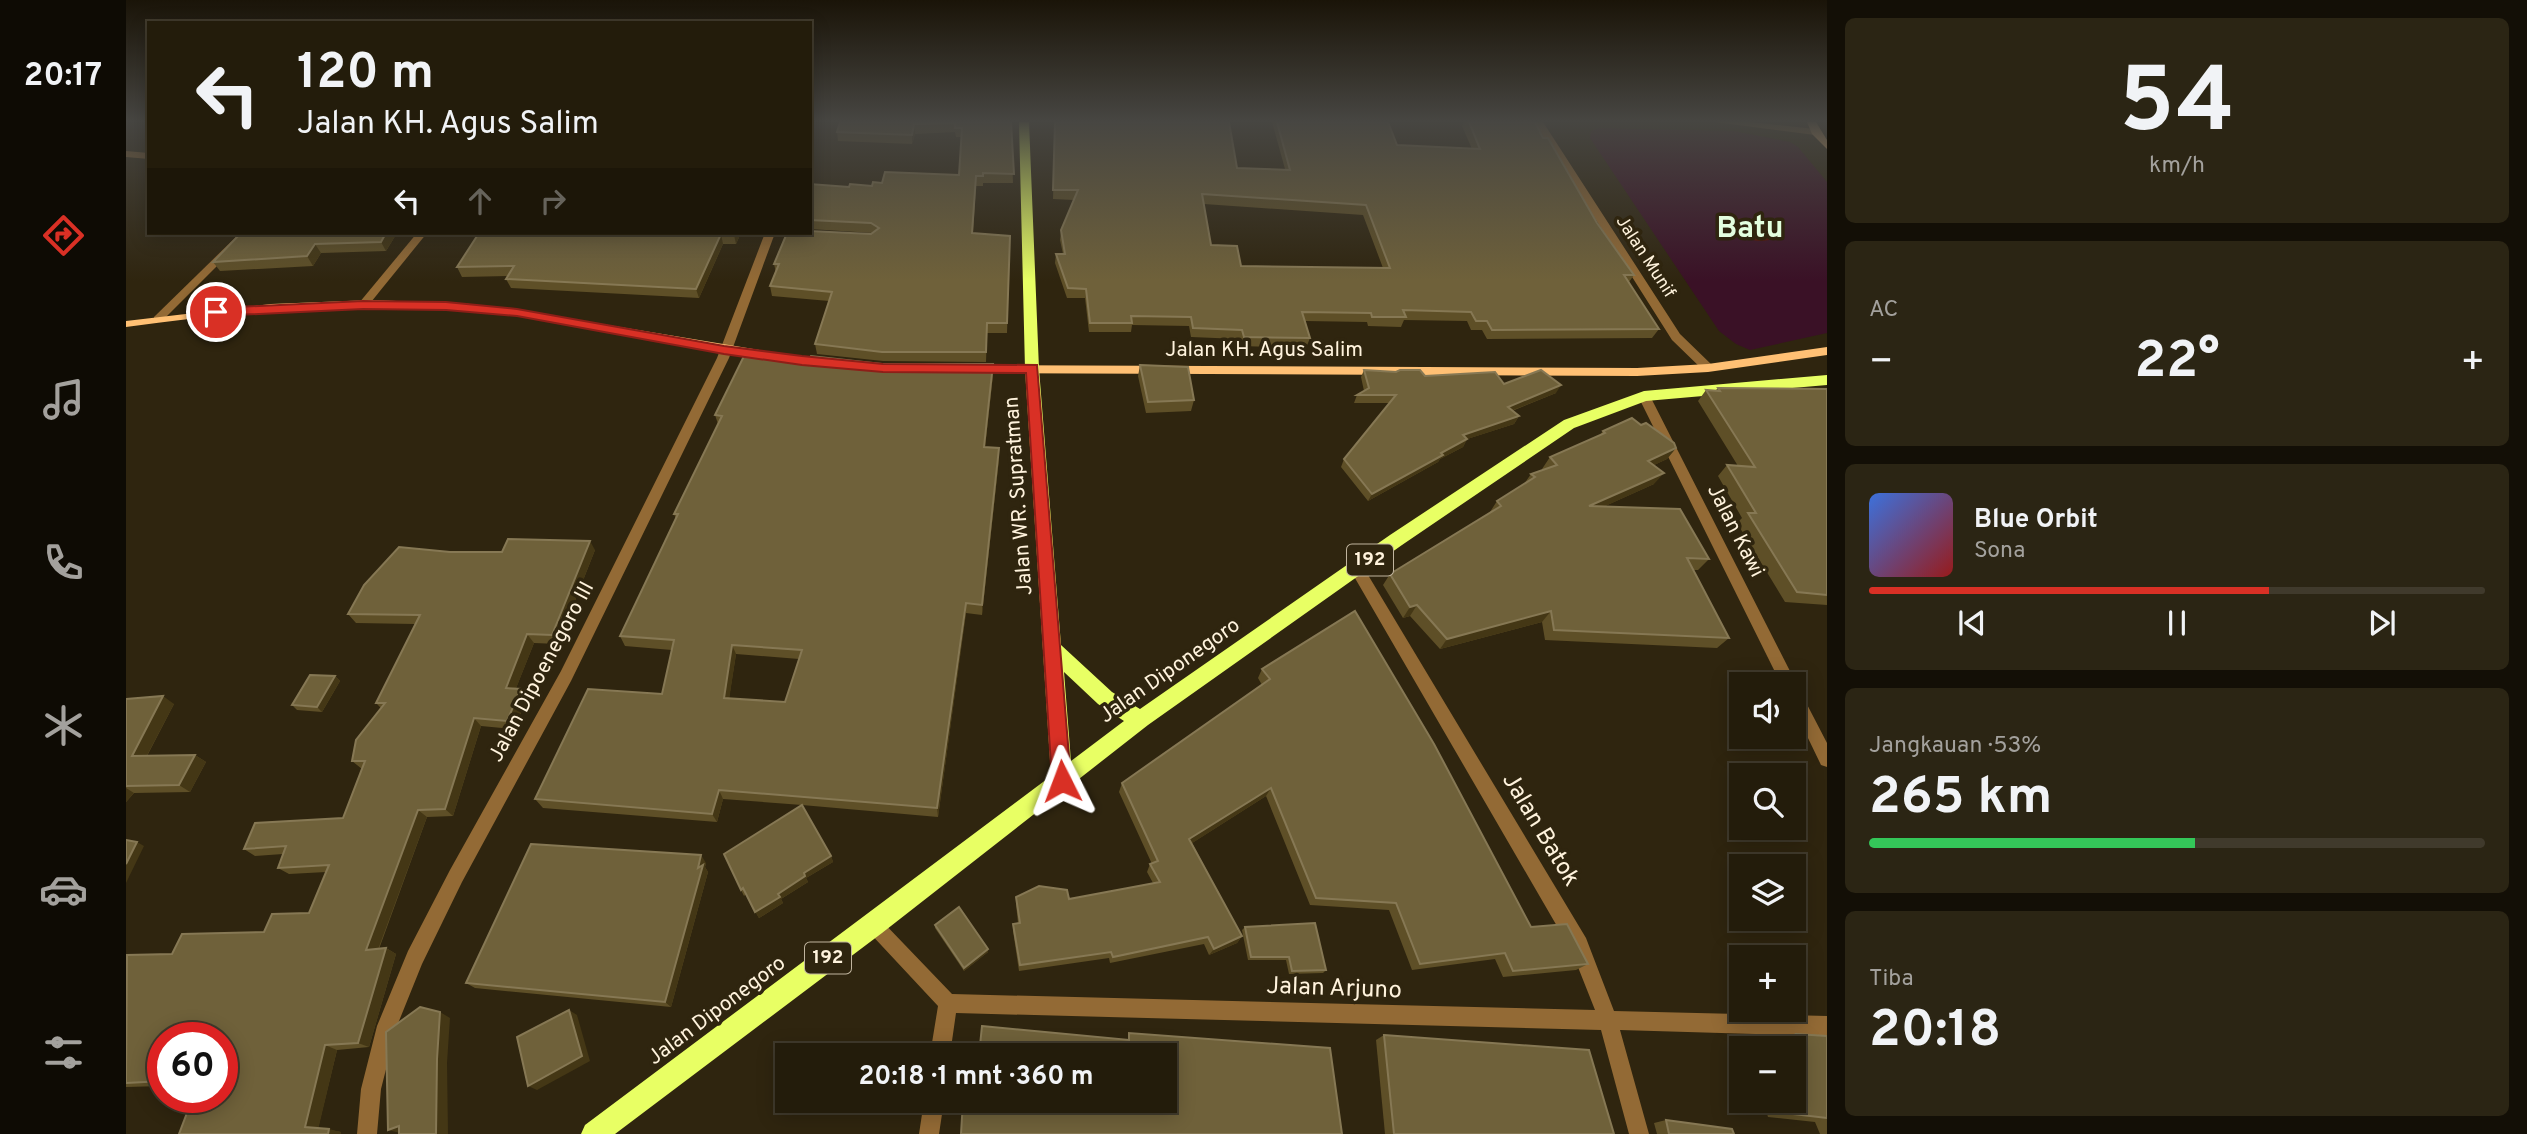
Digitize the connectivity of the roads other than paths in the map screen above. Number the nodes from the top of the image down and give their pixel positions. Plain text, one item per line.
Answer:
1 (1026, 175) edge
2 (1572, 175) edge
3 (243, 235) edge
4 (420, 235) edge
5 (768, 235) edge
6 (363, 305) junction
7 (158, 319) junction
8 (126, 324) edge
9 (724, 350) junction
10 (1827, 351) edge
11 (802, 361) edge
12 (1708, 368) junction
13 (961, 369) edge
14 (1032, 369) junction
15 (1827, 380) edge
16 (1644, 397) junction
17 (1357, 569) junction
18 (1054, 650) junction
19 (1783, 672) edge
20 (1806, 718) edge
21 (1141, 719) junction
22 (1827, 760) edge
23 (1062, 781) junction
24 (874, 925) junction
25 (948, 1003) junction
26 (1609, 1021) junction
27 (1827, 1026) edge
28 (942, 1043) edge
29 (932, 1113) edge
30 (367, 1134) edge
31 (594, 1134) edge
32 (929, 1134) edge
33 (1639, 1134) edge

1 - 14 main road, Jalan WR. Supratman
2 - 12 street, Jalan Munif
3 - 7 street
4 - 6 street
5 - 9 street, Jalan Dipoenegoro III
6 - 7 street
6 - 9 street
7 - 8 street
9 - 11 street
9 - 30 street, Jalan Dipoenegoro III
10 - 12 street, Jalan KH. Agus Salim
12 - 14 street, Jalan KH. Agus Salim
13 - 14 street, Jalan KH. Agus Salim
14 - 18 main road, Jalan WR. Supratman
15 - 16 main road, Jalan Diponegoro / 192
16 - 17 main road, Jalan Diponegoro / 192
16 - 19 street, Jalan Kawi
17 - 21 main road, Jalan Diponegoro / 192
17 - 26 street, Jalan Batok
18 - 21 main road
18 - 23 main road, Jalan WR. Supratman
20 - 22 street
21 - 23 main road, Jalan Diponegoro / 192
23 - 24 main road, Jalan Diponegoro / 192
24 - 25 street
24 - 31 main road, Jalan Diponegoro / 192
25 - 26 street, Jalan Arjuno
25 - 28 street
26 - 27 street, Jalan Arjuno
26 - 33 street, Jalan Batok
29 - 32 street

